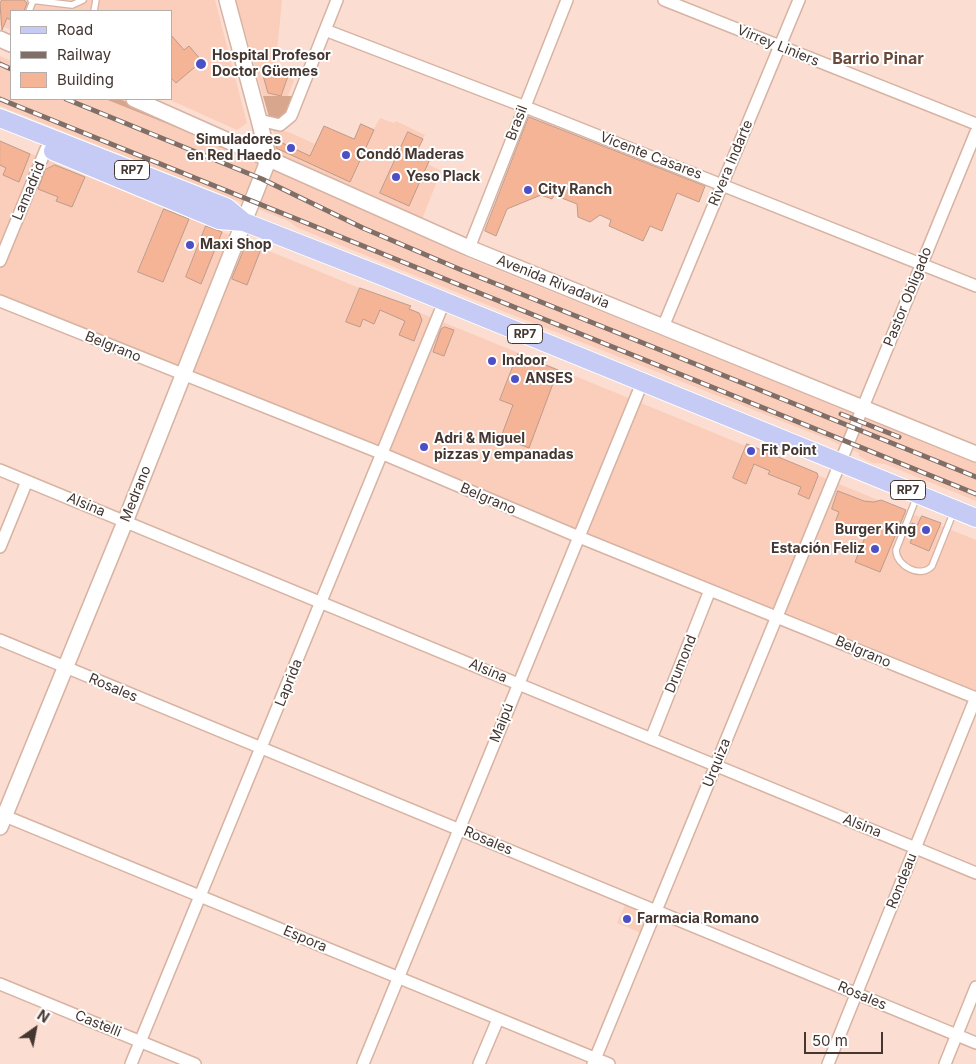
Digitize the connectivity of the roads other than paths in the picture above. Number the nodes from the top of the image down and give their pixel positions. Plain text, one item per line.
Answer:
1 (32, 0) edge
2 (83, 0) edge
3 (227, 0) edge
4 (337, 0) edge
5 (567, 0) edge
6 (664, 0) edge
7 (799, 0) edge
8 (49, 1) edge
9 (325, 30) junction
10 (779, 46) junction
11 (136, 100) edge
12 (523, 106) junction
13 (0, 118) edge
14 (260, 120) junction
15 (976, 124) edge
16 (0, 130) edge
17 (976, 132) edge
18 (46, 149) junction
19 (267, 158) junction
20 (722, 184) junction
21 (244, 222) junction
22 (469, 248) junction
23 (0, 261) edge
24 (922, 264) junction
25 (976, 286) edge
26 (0, 301) edge
27 (444, 302) junction
28 (663, 327) junction
29 (183, 376) junction
30 (642, 383) junction
31 (862, 409) junction
32 (383, 454) junction
33 (976, 454) edge
34 (840, 462) junction
35 (0, 470) edge
36 (26, 481) junction
37 (918, 494) junction
38 (955, 509) junction
39 (976, 518) edge
40 (125, 522) junction
41 (578, 537) junction
42 (0, 548) edge
43 (710, 590) junction
44 (322, 602) junction
45 (777, 616) junction
46 (0, 640) edge
47 (65, 668) junction
48 (518, 683) junction
49 (976, 698) edge
50 (651, 739) junction
51 (262, 749) junction
52 (716, 766) junction
53 (2, 819) edge
54 (460, 829) junction
55 (916, 848) junction
56 (976, 873) edge
57 (201, 895) junction
58 (656, 911) junction
59 (399, 978) junction
60 (0, 984) edge
61 (976, 987) edge
62 (858, 993) junction
63 (498, 1019) junction
64 (957, 1035) junction
65 (140, 1041) junction
66 (976, 1043) edge
67 (594, 1061) edge
68 (131, 1064) edge
69 (195, 1064) edge
70 (363, 1064) edge
71 (479, 1064) edge
72 (609, 1064) edge
73 (828, 1064) edge
74 (945, 1064) edge

1 - 8 lane
2 - 8 lane
3 - 14 main road
4 - 9 street
5 - 12 street, Brasil
6 - 10 street, Virrey Liniers
7 - 10 street, Rivera Indarte
9 - 12 street, Vicente Casares
9 - 14 street
10 - 15 street, Virrey Liniers
10 - 20 street, Rivera Indarte
11 - 19 main road, Avenida Rivadavia
12 - 20 street, Vicente Casares
12 - 22 street, Brasil
13 - 21 main road, RP7
14 - 19 main road
16 - 18 main road, RP7
17 - 24 street, Pastor Obligado
18 - 21 main road, RP7
18 - 23 street, Lamadrid
19 - 21 main road, Medrano
19 - 22 main road, Avenida Rivadavia
20 - 24 street, Vicente Casares
20 - 28 street, Rivera Indarte
21 - 27 main road, RP7
21 - 29 main road, Medrano
22 - 28 main road, Avenida Rivadavia
24 - 25 street, Vicente Casares
24 - 31 street, Pastor Obligado
26 - 29 street, Belgrano
27 - 30 main road, RP7
27 - 32 street, Laprida
28 - 31 main road, Avenida Rivadavia
29 - 32 street, Belgrano
29 - 40 main road, Medrano
30 - 34 main road, RP7
30 - 41 street, Maipú
31 - 33 main road, Avenida Rivadavia
31 - 34 street, Pastor Obligado
32 - 41 street, Belgrano
32 - 44 street, Laprida
34 - 37 main road, RP7
34 - 45 street, Urquiza
35 - 36 street, Alsina
36 - 40 street, Alsina
36 - 42 street
37 - 38 main road, RP7
37 - 38 lane
38 - 39 main road, RP7
40 - 44 street, Alsina
40 - 47 main road, Medrano
41 - 43 street, Belgrano
41 - 48 street, Maipú
43 - 45 street, Belgrano
43 - 50 street, Drumond
44 - 48 street, Alsina
44 - 51 street, Laprida
45 - 49 street, Belgrano
45 - 52 street, Urquiza
46 - 47 street, Rosales
47 - 51 street, Rosales
47 - 53 main road, Medrano
48 - 50 street, Alsina
48 - 54 street, Maipú
49 - 55 street, Rondeau
50 - 52 street, Alsina
51 - 54 street, Rosales
51 - 57 street, Laprida
52 - 55 street, Alsina
52 - 58 street, Urquiza
53 - 57 street, Espora
54 - 58 street, Rosales
54 - 59 street, Maipú
55 - 56 street, Alsina
55 - 62 street, Rondeau
57 - 59 street, Espora
57 - 65 street, Laprida
58 - 62 street, Rosales
58 - 67 street, Urquiza
59 - 63 street, Espora
59 - 70 street, Maipú
60 - 65 street, Castelli
61 - 64 street
62 - 64 street, Rosales
62 - 73 street, Rondeau
63 - 67 street, Espora
63 - 71 street
64 - 66 street, Rosales
64 - 74 street
65 - 68 street, Laprida
65 - 69 street, Castelli
67 - 72 street, Espora

